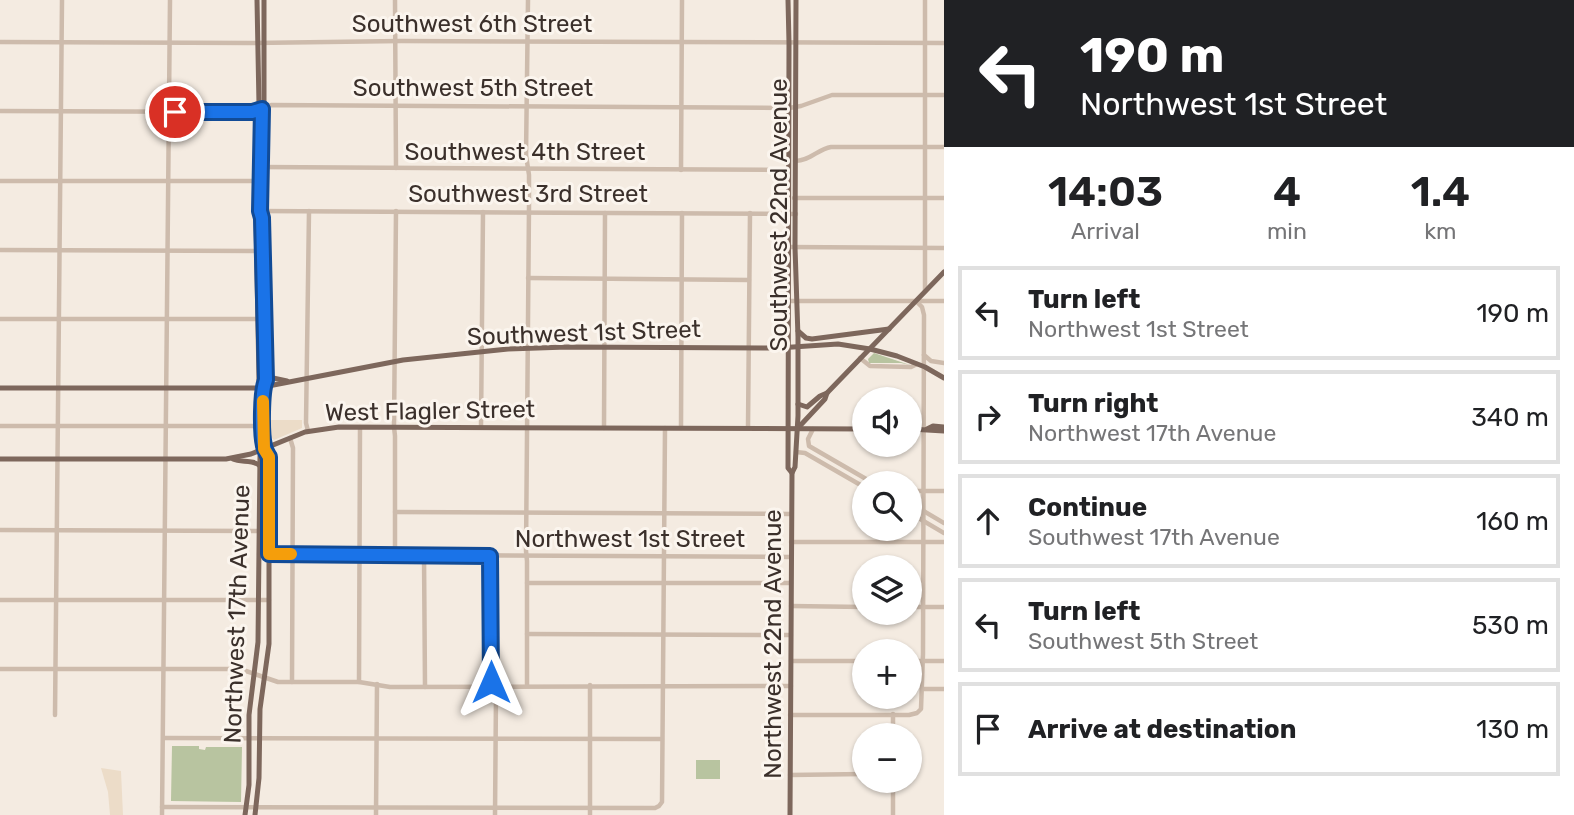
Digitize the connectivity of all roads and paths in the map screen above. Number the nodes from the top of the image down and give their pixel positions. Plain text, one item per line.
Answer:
1 (62, 0) edge
2 (170, 0) edge
3 (257, 0) edge
4 (264, 0) edge
5 (395, 0) edge
6 (528, 0) edge
7 (682, 0) edge
8 (788, 0) edge
9 (796, 0) edge
10 (925, 0) edge
11 (395, 41) junction
12 (527, 41) junction
13 (0, 42) edge
14 (61, 42) junction
15 (261, 42) junction
16 (682, 42) junction
17 (170, 43) junction
18 (789, 43) junction
19 (796, 43) junction
20 (925, 43) junction
21 (944, 43) edge
22 (925, 95) junction
23 (944, 95) edge
24 (396, 105) junction
25 (527, 106) junction
26 (682, 107) junction
27 (792, 108) junction
28 (262, 109) junction
29 (0, 111) edge
30 (61, 111) junction
31 (170, 111) junction
32 (925, 146) junction
33 (944, 146) edge
34 (796, 161) junction
35 (261, 167) junction
36 (396, 168) junction
37 (528, 169) junction
38 (681, 170) junction
39 (788, 170) junction
40 (0, 181) edge
41 (60, 181) junction
42 (169, 181) junction
43 (261, 181) junction
44 (788, 198) junction
45 (795, 198) junction
46 (925, 198) junction
47 (944, 198) edge
48 (260, 211) junction
49 (309, 211) junction
50 (396, 211) junction
51 (482, 212) junction
52 (529, 212) junction
53 (605, 213) junction
54 (682, 213) junction
55 (750, 213) junction
56 (788, 214) junction
57 (796, 214) junction
58 (792, 247) junction
59 (925, 248) junction
60 (944, 248) edge
61 (0, 250) edge
62 (59, 250) junction
63 (168, 250) junction
64 (256, 251) junction
65 (262, 258) junction
66 (944, 272) edge
67 (528, 278) junction
68 (605, 279) junction
69 (682, 279) junction
70 (749, 279) junction
71 (925, 291) junction
72 (789, 301) junction
73 (796, 301) junction
74 (916, 301) junction
75 (944, 301) edge
76 (261, 317) junction
77 (59, 318) junction
78 (0, 319) edge
79 (167, 319) junction
80 (888, 329) junction
81 (798, 331) junction
82 (836, 336) junction
83 (856, 346) junction
84 (605, 347) junction
85 (682, 347) junction
86 (789, 347) junction
87 (798, 347) junction
88 (528, 348) junction
89 (749, 348) junction
90 (870, 348) junction
91 (481, 352) junction
92 (925, 355) junction
93 (860, 358) junction
94 (395, 362) junction
95 (944, 363) edge
96 (918, 364) junction
97 (925, 367) junction
98 (265, 372) junction
99 (307, 378) junction
100 (944, 378) edge
101 (290, 382) junction
102 (0, 388) edge
103 (58, 388) junction
104 (167, 388) junction
105 (262, 388) junction
106 (827, 393) junction
107 (798, 404) junction
108 (0, 426) edge
109 (58, 426) junction
110 (166, 426) junction
111 (263, 426) junction
112 (360, 426) junction
113 (394, 427) junction
114 (481, 427) junction
115 (527, 428) junction
116 (604, 428) junction
117 (665, 428) junction
118 (681, 428) junction
119 (748, 428) junction
120 (789, 429) junction
121 (797, 429) junction
122 (813, 429) junction
123 (852, 429) edge
124 (944, 429) edge
125 (924, 430) junction
126 (308, 431) junction
127 (290, 437) junction
128 (264, 449) junction
129 (796, 452) junction
130 (231, 458) junction
131 (0, 459) edge
132 (57, 459) junction
133 (166, 459) junction
134 (260, 466) junction
135 (852, 471) edge
136 (792, 473) junction
137 (852, 480) edge
138 (924, 491) junction
139 (944, 491) edge
140 (924, 511) junction
141 (395, 512) junction
142 (526, 512) junction
143 (665, 513) junction
144 (792, 514) junction
145 (924, 521) junction
146 (944, 523) edge
147 (0, 530) edge
148 (57, 530) junction
149 (165, 531) junction
150 (259, 531) junction
151 (269, 531) junction
152 (944, 533) edge
153 (791, 542) junction
154 (923, 542) junction
155 (944, 542) edge
156 (259, 554) junction
157 (269, 554) junction
158 (293, 554) junction
159 (359, 555) junction
160 (395, 555) junction
161 (424, 555) junction
162 (490, 556) junction
163 (527, 556) junction
164 (665, 556) junction
165 (791, 556) junction
166 (664, 582) junction
167 (527, 583) junction
168 (791, 583) junction
169 (0, 600) edge
170 (56, 600) junction
171 (164, 600) junction
172 (259, 600) junction
173 (269, 600) junction
174 (791, 606) junction
175 (852, 607) edge
176 (923, 607) junction
177 (944, 607) edge
178 (527, 634) junction
179 (664, 634) junction
180 (791, 635) junction
181 (791, 661) junction
182 (852, 661) edge
183 (923, 661) junction
184 (944, 661) edge
185 (0, 668) edge
186 (55, 669) junction
187 (164, 669) junction
188 (255, 674) junction
189 (264, 678) junction
190 (292, 682) junction
191 (359, 682) junction
192 (377, 684) junction
193 (527, 685) junction
194 (590, 685) junction
195 (663, 685) junction
196 (790, 685) junction
197 (425, 687) junction
198 (492, 687) junction
199 (922, 689) joint
200 (944, 689) edge
201 (920, 709) edge
202 (893, 714) junction
203 (55, 715) dead end
204 (790, 715) junction
205 (893, 723) edge
206 (164, 738) junction
207 (249, 738) junction
208 (259, 738) junction
209 (590, 738) junction
210 (662, 738) junction
211 (376, 739) junction
212 (495, 739) junction
213 (852, 774) edge
214 (790, 775) junction
215 (893, 793) edge
216 (162, 807) junction
217 (590, 807) junction
218 (376, 808) junction
219 (495, 808) junction
220 (246, 811) edge
221 (256, 811) edge
222 (162, 815) edge
223 (376, 815) edge
224 (495, 815) edge
225 (590, 815) edge
226 (790, 815) edge
227 (893, 815) edge

1 - 14 street
2 - 17 street
3 - 15 main road
4 - 15 main road
5 - 11 street
6 - 12 street
7 - 16 street
8 - 18 main road, Southwest 22nd Avenue
9 - 19 main road, Southwest 22nd Avenue
10 - 20 street
11 - 12 street, Southwest 6th Street
11 - 15 street, Southwest 6th Street
11 - 24 street
12 - 16 street, Southwest 6th Street
12 - 25 street
13 - 14 street, Southwest 6th Street
14 - 17 street, Southwest 6th Street
14 - 30 street
15 - 17 street, Southwest 6th Street
15 - 28 main road
16 - 18 street, Southwest 6th Street
16 - 26 street
17 - 31 street
18 - 19 street, Southwest 6th Street
18 - 27 main road, Southwest 22nd Avenue
19 - 20 street, Southwest 6th Street
19 - 27 main road, Southwest 22nd Avenue
20 - 21 street, Southwest 6th Street
20 - 22 street
22 - 23 street, Southwest 5th Street
22 - 27 street, Southwest 5th Street
22 - 32 street
24 - 25 street, Southwest 5th Street
24 - 28 street, Southwest 5th Street
24 - 36 street
25 - 26 street, Southwest 5th Street
25 - 37 street
26 - 27 street, Southwest 5th Street
26 - 38 street
27 - 34 main road, Southwest 22nd Avenue
27 - 39 main road, Southwest 22nd Avenue
28 - 31 street, Southwest 5th Street
28 - 35 main road
29 - 30 street, Southwest 5th Street
30 - 31 street, Southwest 5th Street
30 - 41 street
31 - 42 street
32 - 33 street
32 - 34 street
32 - 46 street
34 - 45 main road, Southwest 22nd Avenue
35 - 36 street, Southwest 4th Street
35 - 43 main road
36 - 37 street, Southwest 4th Street
37 - 38 street, Southwest 4th Street
37 - 52 street
38 - 39 street, Southwest 4th Street
39 - 44 main road, Southwest 22nd Avenue
40 - 41 street
41 - 42 street
41 - 62 street
42 - 43 street
42 - 63 street
43 - 48 main road
44 - 45 street
44 - 56 main road, Southwest 22nd Avenue
45 - 46 street
45 - 57 main road, Southwest 22nd Avenue
46 - 47 street
46 - 59 street
48 - 49 street, Southwest 3rd Street
48 - 64 main road
48 - 65 main road
49 - 50 street, Southwest 3rd Street
49 - 99 street
50 - 51 street, Southwest 3rd Street
50 - 94 street
51 - 52 street, Southwest 3rd Street
51 - 91 street
52 - 53 street, Southwest 3rd Street
52 - 67 street
53 - 54 street, Southwest 3rd Street
53 - 68 street
54 - 55 street, Southwest 3rd Street
54 - 69 street
55 - 56 street, Southwest 3rd Street
55 - 70 street
56 - 57 street, Southwest 3rd Street
56 - 58 main road, Southwest 22nd Avenue
57 - 58 main road, Southwest 22nd Avenue
58 - 59 street
58 - 72 main road, Southwest 22nd Avenue
58 - 73 main road, Southwest 22nd Avenue
59 - 60 street
59 - 71 street
61 - 62 street
62 - 63 street
62 - 77 street
63 - 64 street
63 - 79 street
64 - 65 main road
64 - 76 main road
65 - 76 main road
66 - 71 main road
67 - 68 street
67 - 88 street
68 - 69 street
68 - 84 street
69 - 70 street
69 - 85 street
70 - 89 street
71 - 74 main road
72 - 73 street
72 - 86 main road, Southwest 22nd Avenue
73 - 74 street
73 - 81 main road, Southwest 22nd Avenue
74 - 75 street
74 - 80 main road
74 - 92 street
76 - 79 street
76 - 98 main road
76 - 105 main road
77 - 78 street
77 - 79 street
77 - 103 street
79 - 104 street
80 - 82 main road
80 - 90 main road
81 - 82 main road
81 - 87 main road, Southwest 22nd Avenue
82 - 83 main road
83 - 87 main road, Southwest 1st Street
83 - 90 main road, Southwest 1st Street
84 - 85 main road, Southwest 1st Street
84 - 88 main road, Southwest 1st Street
84 - 116 street
85 - 89 main road, Southwest 1st Street
85 - 118 street
86 - 87 main road, Southwest 1st Street
86 - 89 main road, Southwest 1st Street
86 - 120 main road, Southwest 22nd Avenue
87 - 107 main road, Southwest 22nd Avenue
88 - 91 main road, Southwest 1st Street
88 - 115 street
89 - 119 street
90 - 93 main road
90 - 96 main road, Southwest 1st Street
91 - 94 main road, Southwest 1st Street
91 - 114 street
92 - 95 street
92 - 97 street
93 - 96 street, Southwest 1st Street
93 - 106 main road
94 - 99 main road, Southwest 1st Street
94 - 113 street
96 - 97 main road, Southwest 1st Street
97 - 100 main road, Southwest 1st Street
97 - 125 street
98 - 101 main road
98 - 105 main road
99 - 101 main road, Southwest 1st Street
99 - 126 street
101 - 105 main road, Southwest 1st Street
102 - 103 main road, Southwest 1st Street
103 - 104 main road, Southwest 1st Street
103 - 109 street
104 - 105 main road, Southwest 1st Street
104 - 110 street
105 - 111 main road
106 - 107 main road
106 - 121 main road
107 - 121 main road, Southwest 22nd Avenue
108 - 109 street
109 - 110 street
109 - 132 street
110 - 111 street
110 - 133 street
111 - 128 main road
112 - 113 main road, West Flagler Street
112 - 126 main road, West Flagler Street
112 - 159 street
113 - 114 main road, West Flagler Street
113 - 141 street
114 - 115 main road, West Flagler Street
115 - 116 main road, West Flagler Street
115 - 142 street
116 - 117 main road, West Flagler Street
117 - 118 main road, West Flagler Street
117 - 143 street
118 - 119 main road, West Flagler Street
119 - 120 main road, West Flagler Street
120 - 121 main road, West Flagler Street
120 - 136 main road, Northwest 22nd Avenue
121 - 122 main road, West Flagler Street
121 - 129 main road, Northwest 22nd Avenue
122 - 123 main road, West Flagler Street
122 - 135 street
124 - 125 main road
125 - 138 street
126 - 127 main road, West Flagler Street
127 - 128 main road, West Flagler Street
127 - 158 street
128 - 130 main road, West Flagler Street
128 - 134 main road, Northwest 17th Avenue
128 - 151 main road, Northwest 17th Avenue
129 - 136 main road, Northwest 22nd Avenue
129 - 137 street
130 - 133 main road, West Flagler Street
130 - 134 main road
131 - 132 main road, West Flagler Street
132 - 133 main road, West Flagler Street
132 - 148 street
133 - 149 street
134 - 150 main road, Northwest 17th Avenue
136 - 144 main road, Northwest 22nd Avenue
138 - 139 street
138 - 140 street
140 - 145 street
140 - 146 street
141 - 142 street
141 - 160 street
142 - 143 street
142 - 163 street
143 - 144 street
143 - 164 street
144 - 153 main road, Northwest 22nd Avenue
145 - 152 street
145 - 154 street
147 - 148 street
148 - 149 street
148 - 170 street
149 - 150 street
149 - 171 street
150 - 151 street
150 - 156 main road, Northwest 17th Avenue
151 - 157 main road, Northwest 17th Avenue
153 - 154 street
153 - 165 main road, Northwest 22nd Avenue
154 - 155 street
154 - 176 street
156 - 157 street, Northwest 1st Street
156 - 172 main road, Northwest 17th Avenue
157 - 158 street, Northwest 1st Street
157 - 173 main road, Northwest 17th Avenue
158 - 159 street, Northwest 1st Street
158 - 190 street
159 - 160 street, Northwest 1st Street
159 - 191 street
160 - 161 street, Northwest 1st Street
161 - 162 street, Northwest 1st Street
161 - 197 street
162 - 163 street, Northwest 1st Street
162 - 198 street
163 - 164 street, Northwest 1st Street
163 - 167 street
164 - 165 street, Northwest 1st Street
164 - 166 street
165 - 168 main road, Northwest 22nd Avenue
166 - 167 street
166 - 168 street
166 - 179 street
167 - 178 street
168 - 174 main road, Northwest 22nd Avenue
169 - 170 street
170 - 171 street
170 - 186 street
171 - 172 street
171 - 187 street
172 - 173 street
172 - 188 main road, Northwest 17th Avenue
173 - 189 main road, Northwest 17th Avenue
174 - 175 street
174 - 180 main road, Northwest 22nd Avenue
176 - 177 street
176 - 183 street
178 - 179 street
178 - 193 street
179 - 180 street
179 - 195 street
180 - 181 main road, Northwest 22nd Avenue
181 - 182 street
181 - 196 main road, Northwest 22nd Avenue
183 - 184 street
183 - 199 street
185 - 186 street
186 - 187 street
186 - 203 street
187 - 188 street
187 - 206 street
188 - 189 street
188 - 207 main road, Northwest 17th Avenue
189 - 190 street
189 - 208 main road, Northwest 17th Avenue
190 - 191 street
191 - 192 street
192 - 197 street
192 - 211 street
193 - 194 street
193 - 198 street
194 - 195 street
194 - 209 street
195 - 196 street
195 - 210 street
196 - 204 main road, Northwest 22nd Avenue
197 - 198 street
198 - 212 street
199 - 200 street
201 - 202 street
202 - 204 street
202 - 205 street
204 - 214 main road, Northwest 22nd Avenue
206 - 207 street
206 - 216 street
207 - 208 street
207 - 220 main road, Northwest 17th Avenue
208 - 211 street
208 - 221 main road, Northwest 17th Avenue
209 - 210 street
209 - 212 street
209 - 217 street
210 - 217 street
211 - 212 street
211 - 218 street
212 - 219 street
213 - 214 street
214 - 226 main road, Northwest 22nd Avenue
215 - 227 street
216 - 220 street
216 - 222 street
217 - 219 street
217 - 225 street
218 - 219 street
218 - 221 street
218 - 223 street
219 - 224 street
220 - 221 street

